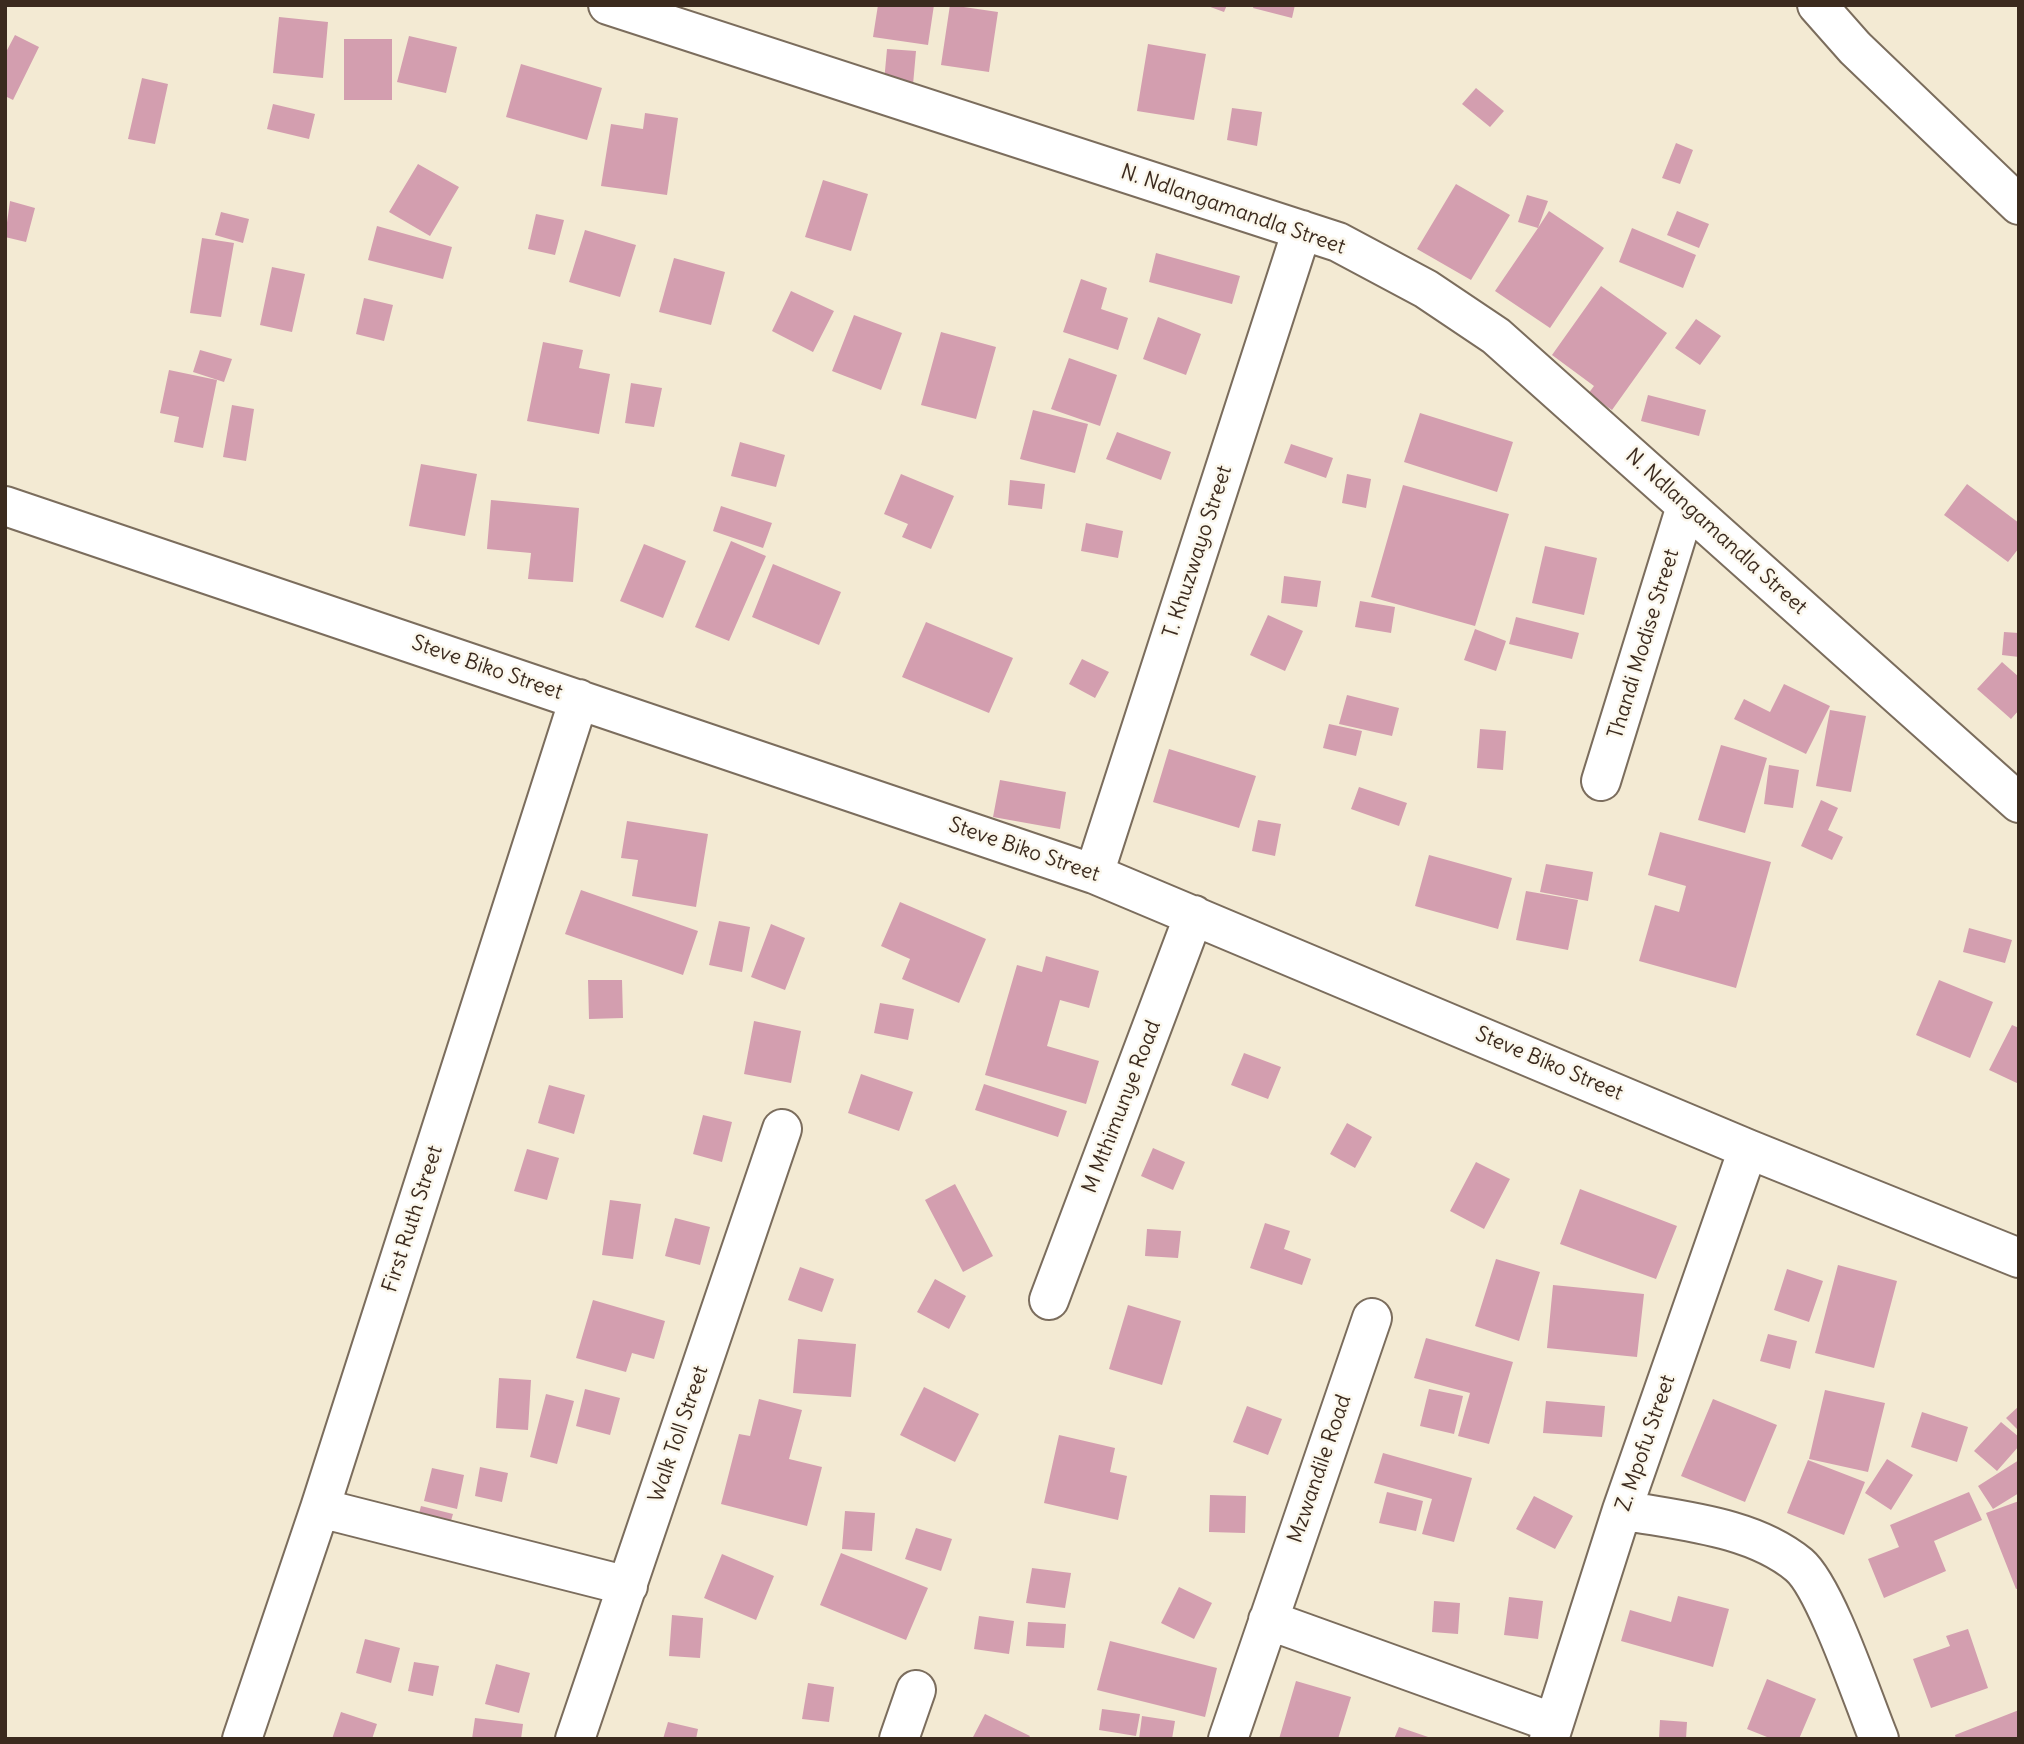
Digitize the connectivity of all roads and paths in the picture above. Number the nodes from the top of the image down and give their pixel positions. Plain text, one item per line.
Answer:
1 (608, 5) edge
2 (1817, 5) edge
3 (2019, 205) edge
4 (1302, 230) junction
5 (5, 506) edge
6 (1686, 506) junction
7 (579, 699) junction
8 (1601, 781) dead end
9 (2019, 803) edge
10 (1094, 874) junction
11 (1194, 915) junction
12 (782, 1129) dead end
13 (1748, 1149) junction
14 (2019, 1258) edge
15 (1049, 1300) dead end
16 (1372, 1318) dead end
17 (320, 1508) junction
18 (1622, 1510) junction
19 (628, 1586) junction
20 (1268, 1620) junction
21 (916, 1690) dead end
22 (1552, 1731) edge
23 (242, 1739) edge
24 (575, 1739) edge
25 (899, 1739) edge
26 (1228, 1739) edge
27 (1879, 1739) edge

1 - 4 main road, N. Ndlangamandla Street
2 - 3 main road
4 - 6 main road, N. Ndlangamandla Street
4 - 10 main road, T. Khuzwayo Street
5 - 7 main road, Steve Biko Street
6 - 8 main road, Thandi Modise Street
6 - 9 main road, N. Ndlangamandla Street
7 - 10 main road, Steve Biko Street
7 - 17 main road, First Ruth Street
10 - 11 main road, Steve Biko Street
11 - 13 main road, Steve Biko Street
11 - 15 main road, M Mthimunye Road
12 - 19 main road, Walk Toll Street
13 - 14 main road, Steve Biko Street
13 - 18 main road, Z. Mpofu Street
16 - 20 main road, Mzwandile Road
17 - 19 main road
17 - 23 main road, First Ruth Street
18 - 22 main road, Z. Mpofu Street
18 - 27 main road
19 - 24 main road, Walk Toll Street
20 - 22 main road
20 - 26 main road, Mzwandile Road
21 - 25 main road

